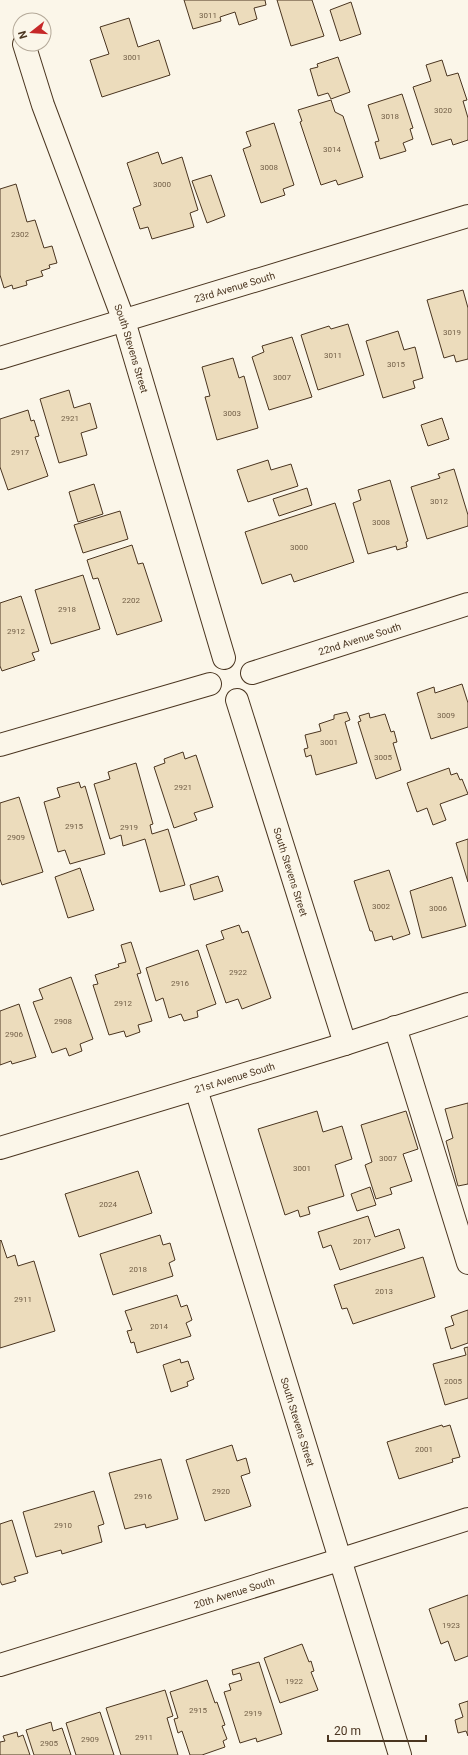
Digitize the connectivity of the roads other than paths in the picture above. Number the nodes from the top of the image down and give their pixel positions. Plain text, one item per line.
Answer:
1 (26, 52) edge
2 (468, 216) edge
3 (124, 321) junction
4 (0, 358) edge
5 (468, 604) edge
6 (224, 658) junction
7 (252, 673) junction
8 (210, 684) junction
9 (237, 700) junction
10 (0, 745) edge
11 (468, 1004) edge
12 (396, 1027) junction
13 (345, 1044) junction
14 (196, 1089) junction
15 (0, 1148) edge
16 (468, 1263) edge
17 (468, 1518) edge
18 (340, 1560) junction
19 (0, 1665) edge
20 (400, 1755) edge

1 - 3 street, South Stevens Street
2 - 3 street, 23rd Avenue South
3 - 4 street, 23rd Avenue South
3 - 6 street, South Stevens Street
5 - 7 street, 22nd Avenue South
6 - 7 street
6 - 8 street
7 - 9 street
8 - 9 street
8 - 10 street
9 - 13 street, South Stevens Street
11 - 12 street, 21st Avenue South
12 - 13 street, 21st Avenue South
12 - 16 street
13 - 14 street, 21st Avenue South
14 - 15 street, 21st Avenue South
14 - 18 street, South Stevens Street
17 - 18 street, 20th Avenue South
18 - 19 street, 20th Avenue South
18 - 20 street, South Stevens Street

